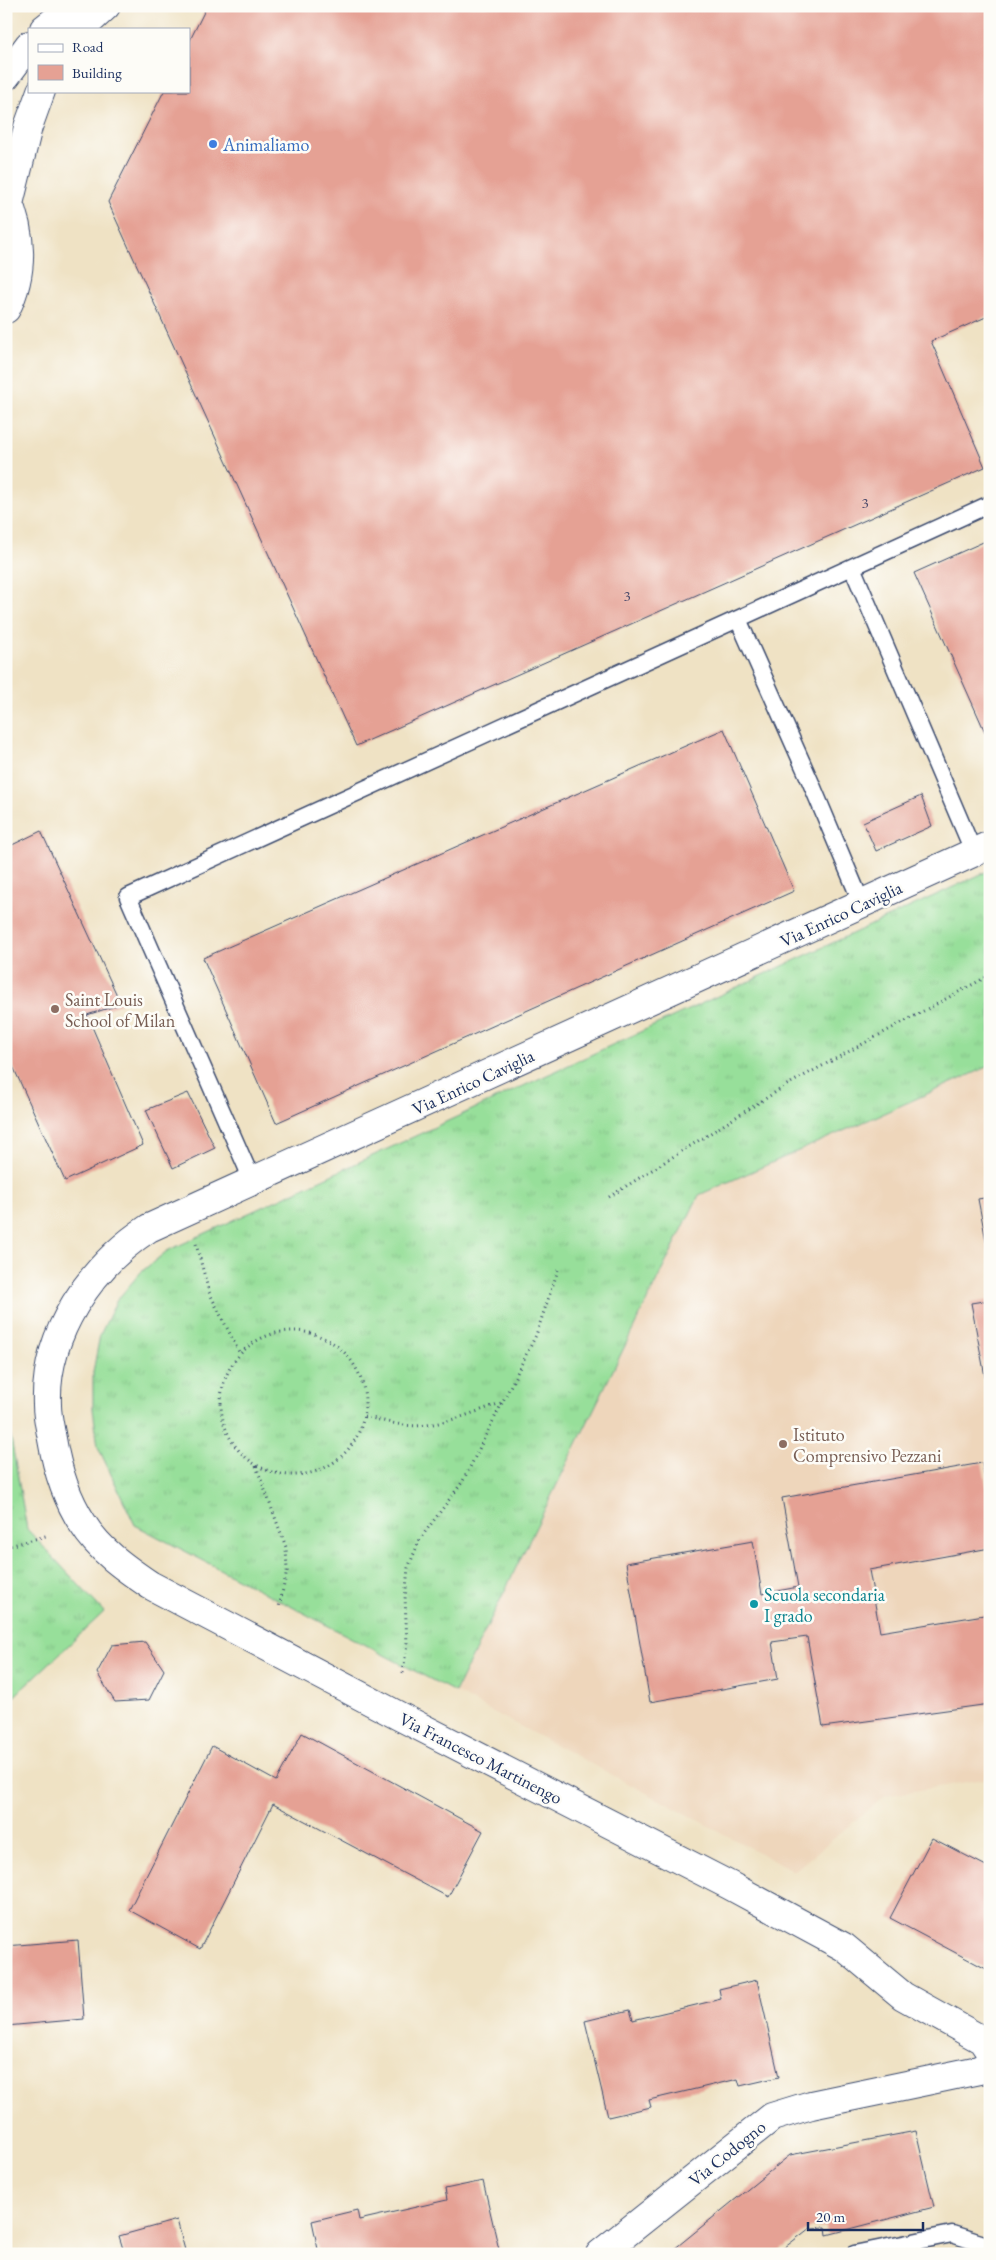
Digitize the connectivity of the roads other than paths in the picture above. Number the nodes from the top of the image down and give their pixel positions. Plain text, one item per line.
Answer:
1 (72, 6) edge
2 (106, 6) edge
3 (45, 28) edge
4 (82, 28) edge
5 (28, 46) edge
6 (6, 76) edge
7 (41, 92) edge
8 (8, 201) edge
9 (6, 309) edge
10 (990, 504) edge
11 (852, 566) junction
12 (738, 619) junction
13 (982, 849) edge
14 (862, 904) junction
15 (253, 1182) junction
16 (47, 1406) joint
17 (990, 2052) edge
18 (990, 2063) edge
19 (990, 2246) edge
20 (600, 2254) edge
21 (854, 2254) edge

1 - 3 street
2 - 4 street
5 - 6 street
7 - 8 street
8 - 9 street
10 - 11 lane
11 - 12 lane
11 - 13 lane
12 - 14 lane
12 - 15 lane
13 - 14 street, Via Enrico Caviglia
14 - 15 street, Via Enrico Caviglia
15 - 16 street, Via Enrico Caviglia
16 - 17 street, Via Francesco Martinengo
18 - 20 street, Via Codogno
19 - 21 lane

